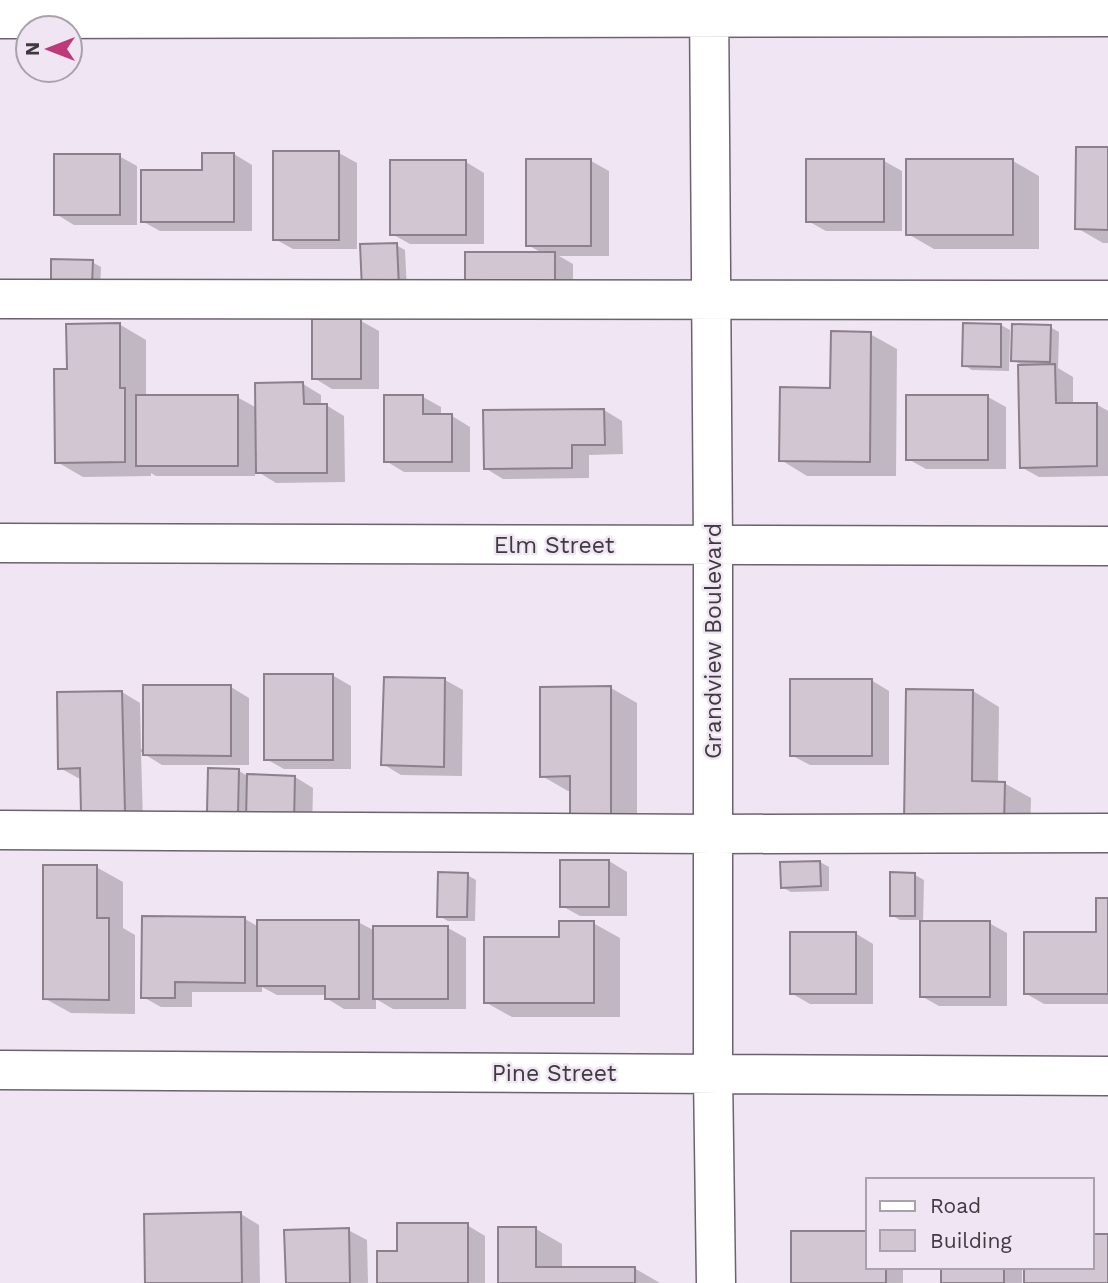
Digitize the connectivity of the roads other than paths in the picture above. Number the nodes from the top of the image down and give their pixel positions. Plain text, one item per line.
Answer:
1 (709, 9) edge
2 (1108, 17) edge
3 (0, 19) edge
4 (0, 299) edge
5 (711, 300) junction
6 (1108, 300) edge
7 (0, 543) edge
8 (713, 545) junction
9 (1108, 546) edge
10 (0, 830) edge
11 (1108, 833) edge
12 (713, 834) junction
13 (0, 1070) edge
14 (713, 1074) junction
15 (1108, 1076) edge
16 (716, 1283) edge

1 - 2 street
1 - 3 street
1 - 5 street, Grandview Boulevard
4 - 5 street
5 - 6 street
5 - 8 street, Grandview Boulevard
7 - 8 street, Elm Street
8 - 9 street, Elm Street
8 - 12 street, Grandview Boulevard
10 - 12 street
11 - 12 street
12 - 14 street, Grandview Boulevard
13 - 14 street, Pine Street
14 - 15 street, Pine Street
14 - 16 street, Grandview Boulevard

